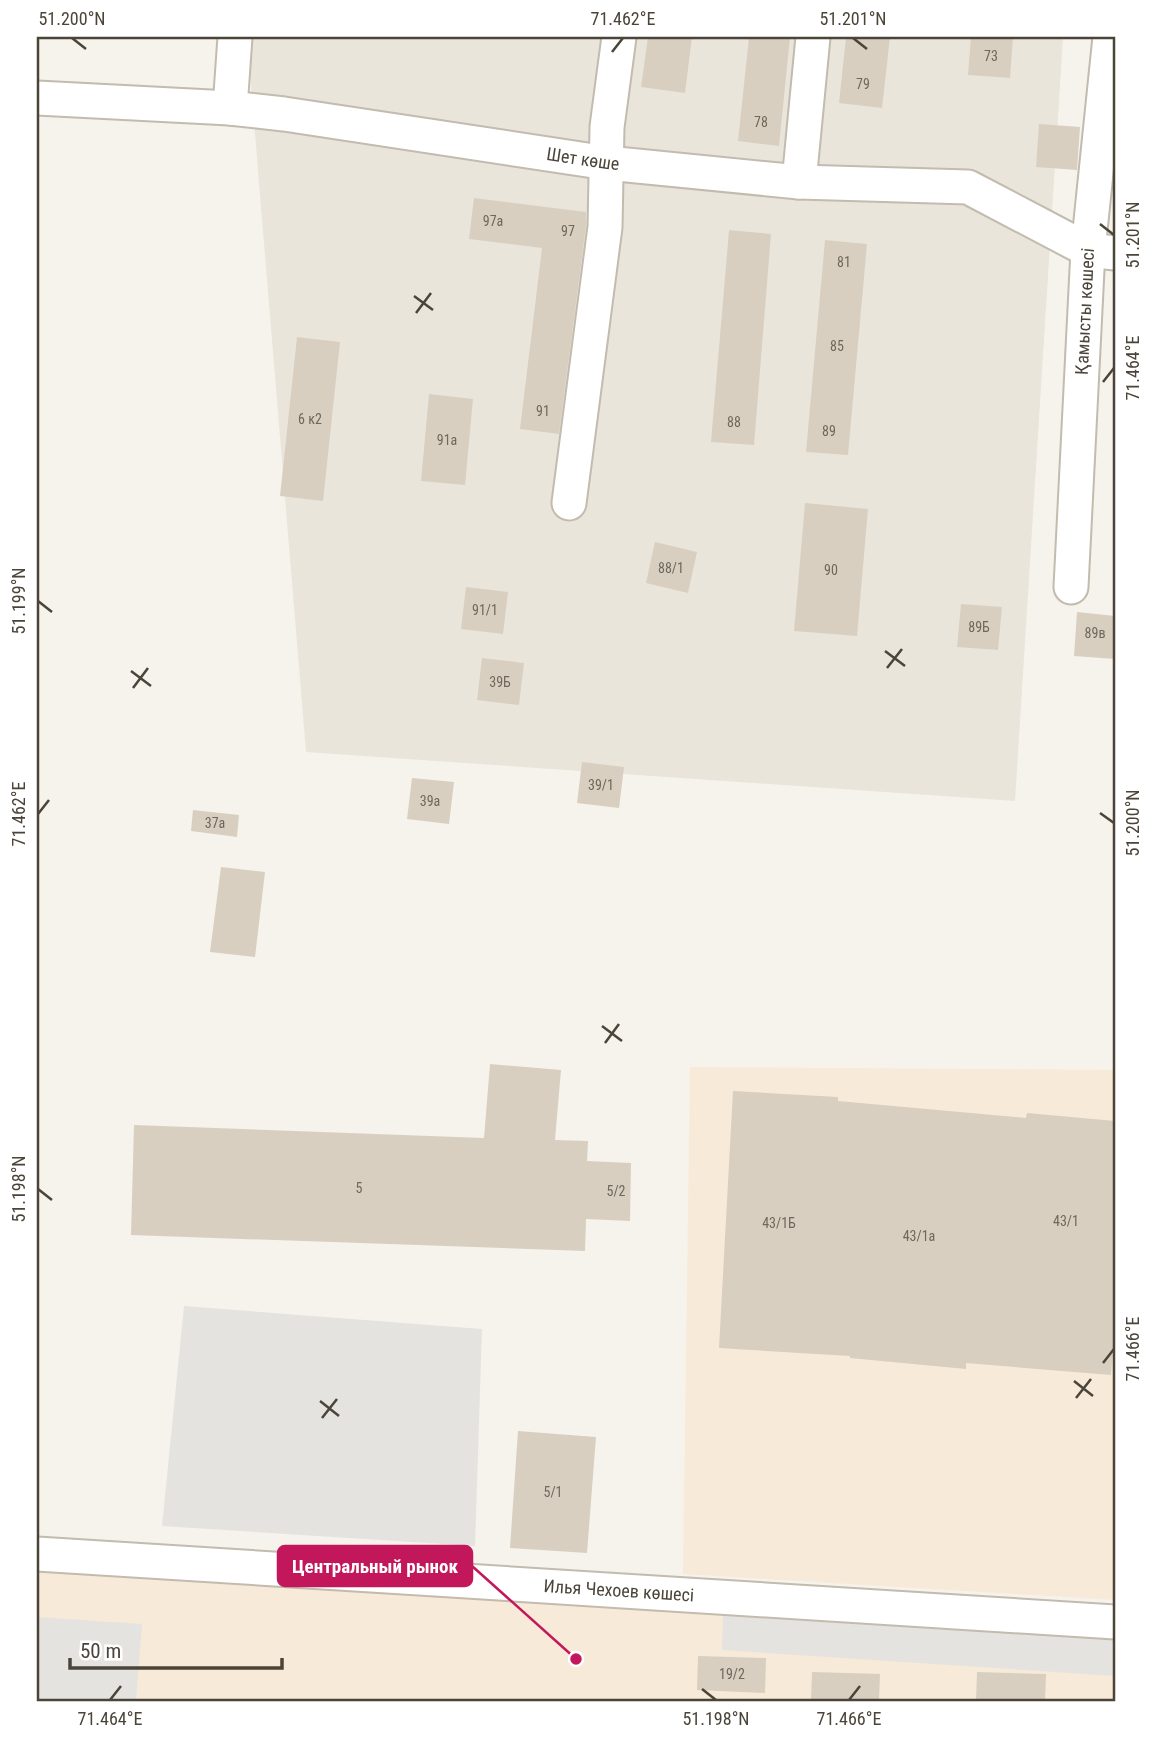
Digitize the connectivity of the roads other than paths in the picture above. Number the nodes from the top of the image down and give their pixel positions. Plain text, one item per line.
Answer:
1 (235, 37) edge
2 (619, 37) edge
3 (813, 37) edge
4 (1110, 37) edge
5 (37, 98) edge
6 (230, 108) junction
7 (607, 163) junction
8 (799, 182) junction
9 (1102, 252) edge
10 (569, 503) dead end
11 (1071, 587) dead end
12 (37, 1555) edge
13 (1115, 1622) edge

1 - 6 street
2 - 7 street
3 - 8 street
4 - 9 street, Қамысты көшесі
5 - 6 street, Шет көше
6 - 7 street, Шет көше
7 - 8 street, Шет көше
7 - 10 street
8 - 9 street, Шет көше
9 - 11 street, Қамысты көшесі
12 - 13 street, Илья Чехоев көшесі

